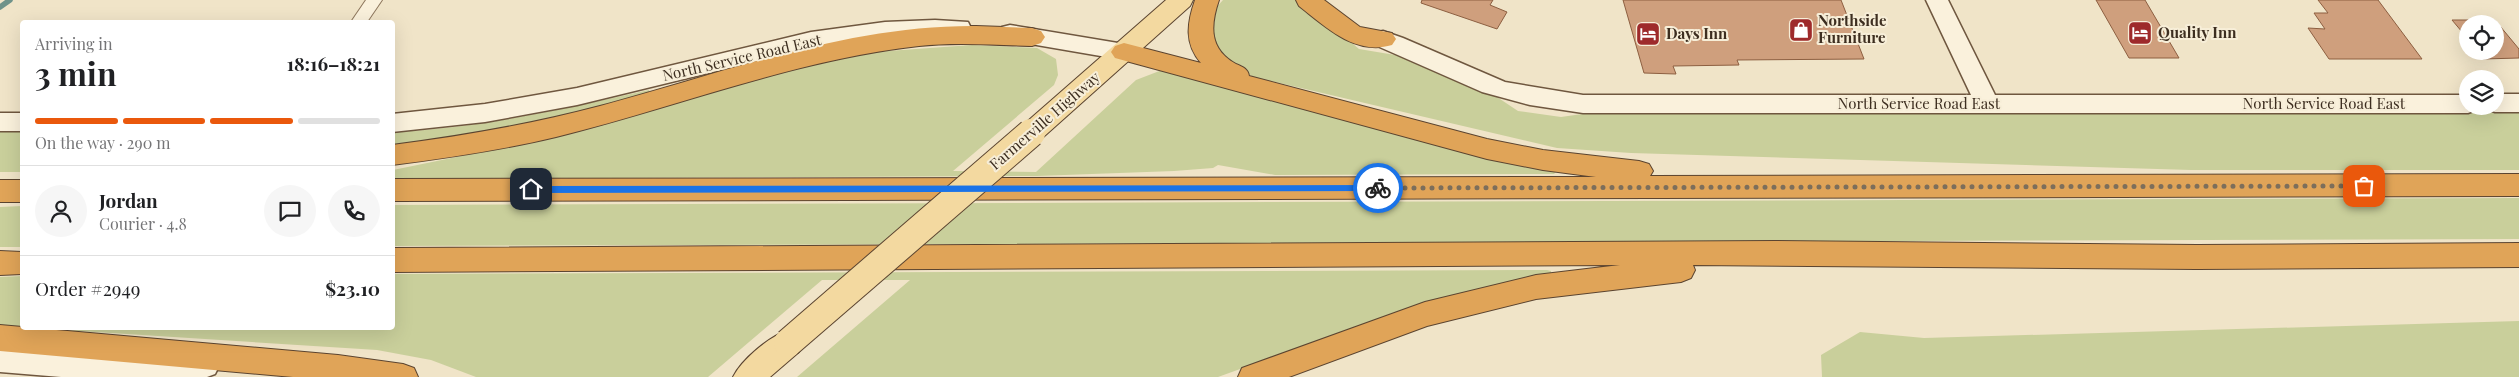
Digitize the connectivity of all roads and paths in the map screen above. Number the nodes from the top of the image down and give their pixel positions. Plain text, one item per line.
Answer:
1 (374, 0) edge
2 (1181, 0) edge
3 (1207, 0) edge
4 (1216, 0) edge
5 (1308, 0) edge
6 (1937, 0) edge
7 (360, 20) edge
8 (1200, 26) junction
9 (1032, 37) junction
10 (1383, 39) joint
11 (1124, 52) junction
12 (1275, 91) junction
13 (1987, 103) junction
14 (2504, 103) edge
15 (2519, 103) edge
16 (2459, 104) edge
17 (0, 122) edge
18 (20, 122) edge
19 (395, 123) edge
20 (395, 156) edge
21 (2519, 186) edge
22 (1978, 187) junction
23 (395, 190) edge
24 (0, 191) edge
25 (20, 191) edge
26 (1774, 254) junction
27 (2519, 255) edge
28 (395, 260) edge
29 (0, 263) edge
30 (20, 263) edge
31 (0, 338) edge
32 (0, 360) edge
33 (283, 364) junction
34 (403, 377) edge
35 (748, 377) edge
36 (1253, 377) edge

1 - 7 street
2 - 11 main road, Farmerville Highway
3 - 8 highway
4 - 8 highway
5 - 10 highway
6 - 13 street
8 - 12 highway
9 - 11 street, North Service Road East
9 - 19 street, North Service Road East
9 - 20 highway
10 - 13 street, North Service Road East
11 - 12 highway
11 - 35 main road, Farmerville Highway, bridge
12 - 22 highway
13 - 16 street, North Service Road East
14 - 15 street
17 - 18 street
21 - 22 highway
22 - 23 highway
24 - 25 highway
26 - 27 highway
26 - 28 highway
26 - 36 highway
29 - 30 highway
31 - 33 highway
32 - 33 street
33 - 34 highway

